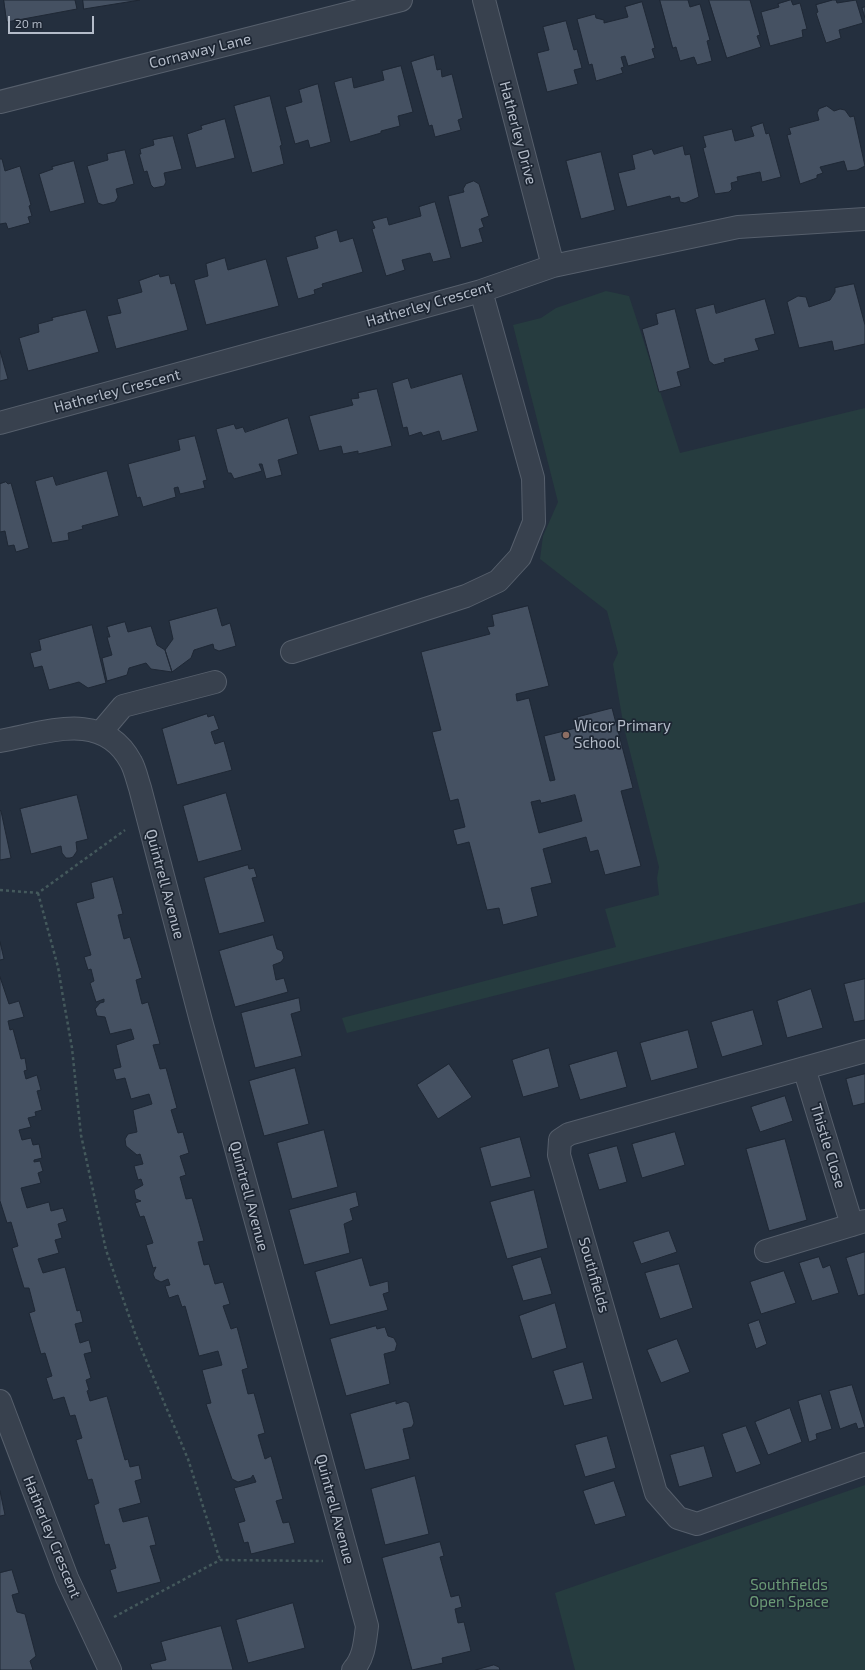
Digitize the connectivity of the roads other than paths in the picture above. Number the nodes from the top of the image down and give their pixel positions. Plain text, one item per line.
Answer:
1 (401, 0) edge
2 (484, 0) edge
3 (0, 102) edge
4 (865, 219) edge
5 (553, 266) junction
6 (481, 291) junction
7 (0, 423) edge
8 (292, 652) dead end
9 (215, 682) dead end
10 (101, 732) junction
11 (0, 741) edge
12 (865, 1051) edge
13 (804, 1068) junction
14 (858, 1223) edge
15 (766, 1251) dead end
16 (1, 1406) edge
17 (865, 1464) edge
18 (110, 1670) edge
19 (353, 1670) edge

1 - 3 street, Cornaway Lane
2 - 5 street, Hatherley Drive
4 - 5 street, Hatherley Crescent
5 - 6 street, Hatherley Crescent
6 - 7 street, Hatherley Crescent
6 - 8 street
9 - 10 street
10 - 11 street, Quintrell Avenue
10 - 19 street, Quintrell Avenue
12 - 13 street, Southfields
13 - 14 street, Thistle Close
13 - 17 street, Southfields
14 - 15 street, Thistle Close
16 - 18 street, Hatherley Crescent

